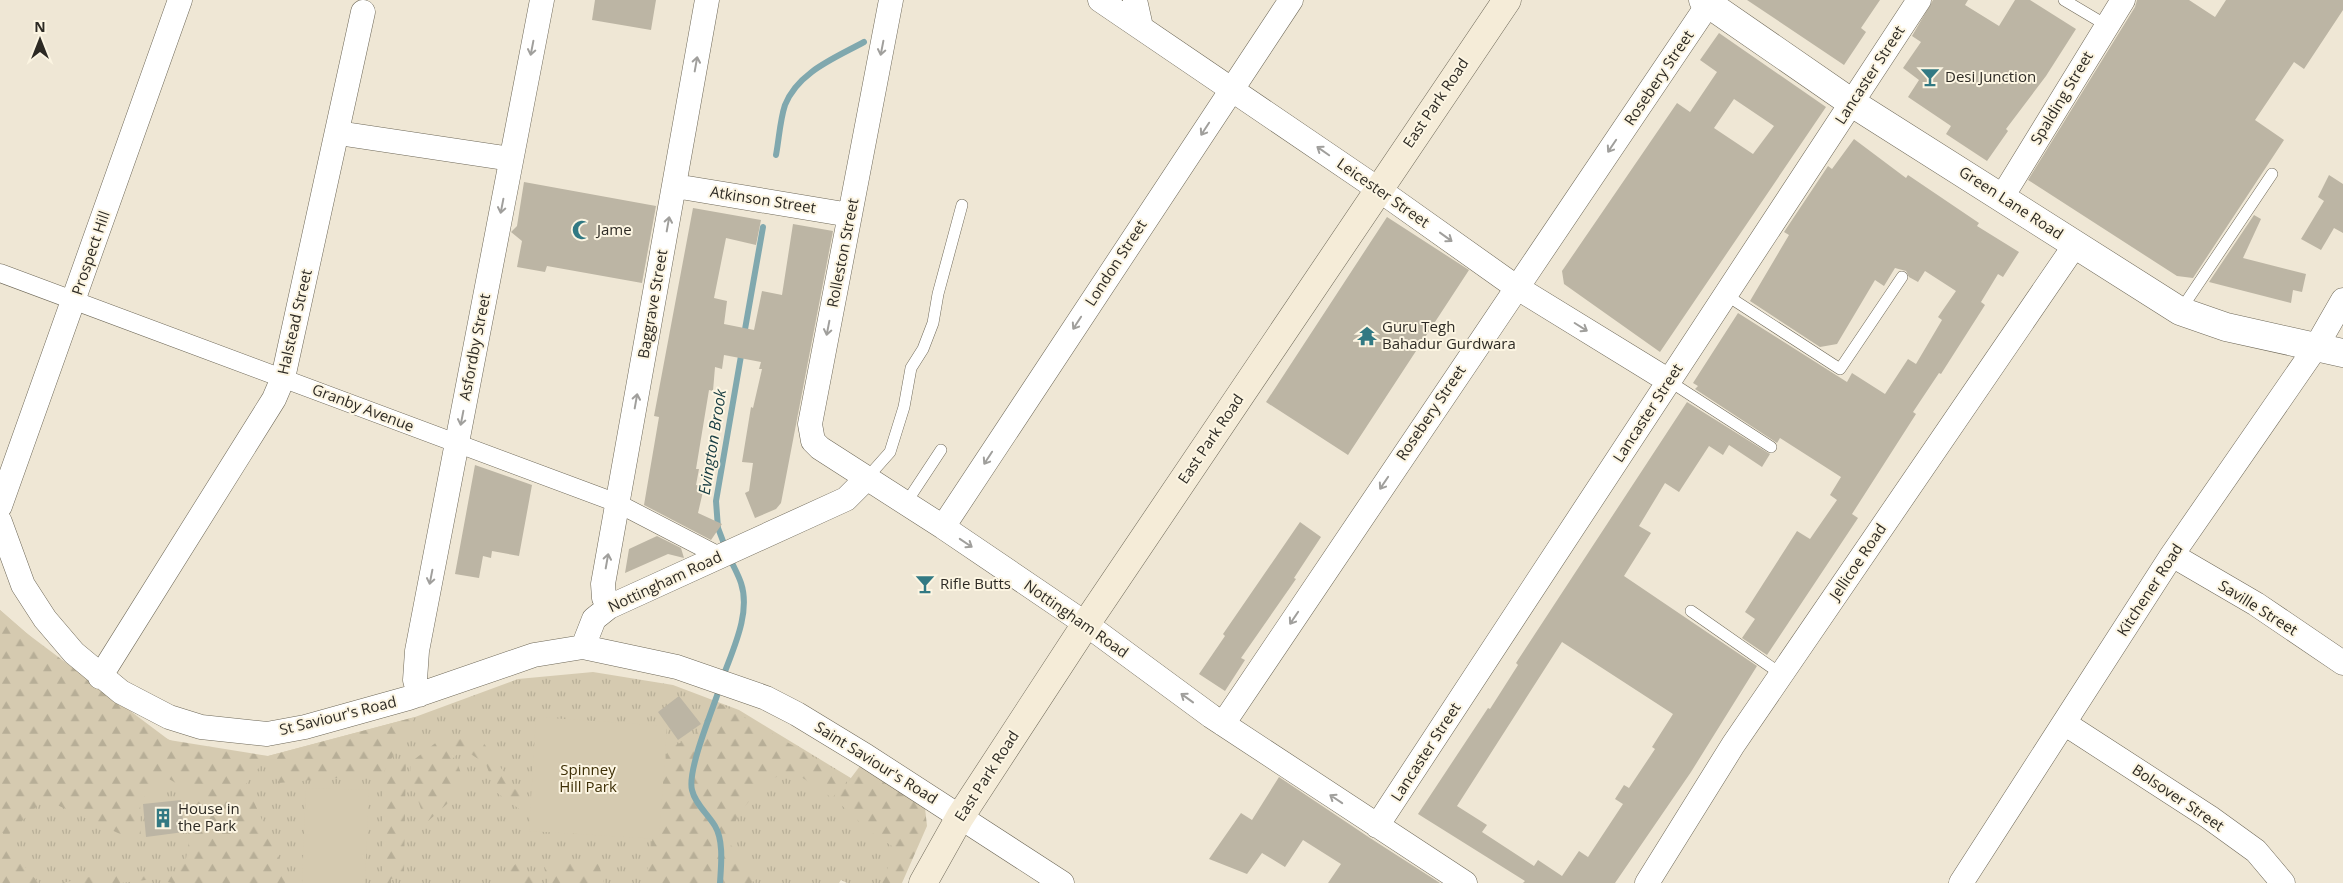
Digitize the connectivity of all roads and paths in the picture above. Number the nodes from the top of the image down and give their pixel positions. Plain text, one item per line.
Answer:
1 (180, 0) edge
2 (542, 0) edge
3 (707, 0) edge
4 (892, 0) edge
5 (1100, 0) edge
6 (1135, 0) edge
7 (1291, 0) edge
8 (1507, 0) edge
9 (1919, 0) edge
10 (2064, 0) edge
11 (2123, 0) edge
12 (1708, 1) edge
13 (363, 12) dead end
14 (2106, 26) junction
15 (1141, 27) junction
16 (1232, 88) junction
17 (1852, 102) junction
18 (338, 132) junction
19 (511, 158) junction
20 (2272, 174) dead end
21 (675, 186) junction
22 (1378, 188) junction
23 (2002, 197) junction
24 (962, 205) dead end
25 (850, 215) junction
26 (2075, 245) junction
27 (0, 273) edge
28 (1902, 277) dead end
29 (1516, 287) junction
30 (1726, 295) junction
31 (74, 300) junction
32 (2343, 300) edge
33 (2180, 311) junction
34 (2316, 347) junction
35 (2343, 353) edge
36 (283, 378) junction
37 (1669, 381) junction
38 (456, 444) junction
39 (1772, 447) dead end
40 (941, 450) dead end
41 (866, 479) junction
42 (617, 503) junction
43 (906, 503) junction
44 (0, 506) edge
45 (0, 522) edge
46 (943, 527) junction
47 (729, 553) junction
48 (2172, 555) junction
49 (0, 575) edge
50 (24, 585) junction
51 (609, 608) junction
52 (1691, 611) dead end
53 (1086, 624) junction
54 (583, 647) junction
55 (2343, 663) edge
56 (1781, 674) junction
57 (100, 676) junction
58 (734, 686) joint
59 (419, 694) junction
60 (1213, 721) junction
61 (2064, 723) junction
62 (960, 817) junction
63 (1377, 826) junction
64 (923, 883) edge
65 (1062, 883) edge
66 (1465, 883) edge
67 (1646, 883) edge
68 (1961, 883) edge
69 (2282, 883) edge

1 - 31 street, Prospect Hill
2 -> 19 street, Asfordby Street
21 -> 3 street, Baggrave Street
4 -> 25 street, Rolleston Street
5 - 15 street, Leicester Street
6 - 15 street
7 - 16 street, London Street
8 - 22 main road, East Park Road
9 - 17 street, Lancaster Street
10 - 14 lane
11 - 14 street, Spalding Street
12 - 17 street, Green Lane Road
12 -> 29 street, Rosebery Street
13 - 18 street, Halstead Street
14 - 23 street, Spalding Street
15 - 16 street, Leicester Street
22 -> 16 street, Leicester Street
16 -> 46 street, London Street
17 - 23 street, Green Lane Road
17 - 30 street, Lancaster Street
18 - 19 street
18 - 36 street, Halstead Street
19 -> 38 street, Asfordby Street
20 - 33 lane
21 - 25 street, Atkinson Street
42 -> 21 street, Baggrave Street
22 -> 29 street, Leicester Street
22 - 53 main road, East Park Road
23 - 26 street, Green Lane Road
24 - 41 lane
25 -> 41 street, Rolleston Street
26 - 33 street, Green Lane Road
26 - 56 street, Jellicoe Road
27 - 31 street, Granby Avenue
28 - 30 lane
29 -> 37 street, Leicester Street
29 -> 60 street, Rosebery Street
30 - 37 street, Lancaster Street
31 - 36 street, Granby Avenue
31 - 44 street, Prospect Hill
32 - 34 street, Kitchener Road
33 - 34 street, Green Lane Road
34 - 35 street, Green Lane Road
34 - 48 street, Kitchener Road
36 - 38 street, Granby Avenue
36 - 57 street, Halstead Street
37 - 39 lane
37 - 63 street, Lancaster Street
38 - 42 street, Granby Avenue
38 -> 59 street, Asfordby Street
40 - 43 lane
41 - 43 street, Nottingham Road
41 - 47 street, Nottingham Road
42 - 47 street, Granby Avenue
51 -> 42 street, Baggrave Street
43 - 46 street, Nottingham Road
45 - 50 street, St Saviour's Road
46 -> 53 street, Nottingham Road
47 - 51 street, Nottingham Road
48 - 55 street, Saville Street
48 - 61 street, Kitchener Road
49 - 50 street
50 - 57 street, St Saviour's Road
51 - 54 street, Nottingham Road
52 - 56 lane
60 -> 53 street, Nottingham Road
53 - 62 main road, East Park Road
54 - 58 street, St Saviour's Road
54 - 59 street, St Saviour's Road
56 - 67 street, Jellicoe Road
57 - 59 street, St Saviour's Road
58 - 62 street, Saint Saviour's Road
63 -> 60 street, Nottingham Road
61 - 68 street, Kitchener Road
61 - 69 street, Bolsover Street
62 - 64 main road, East Park Road
62 - 65 street, Saint Saviour's Road
63 - 66 street, Nottingham Road

